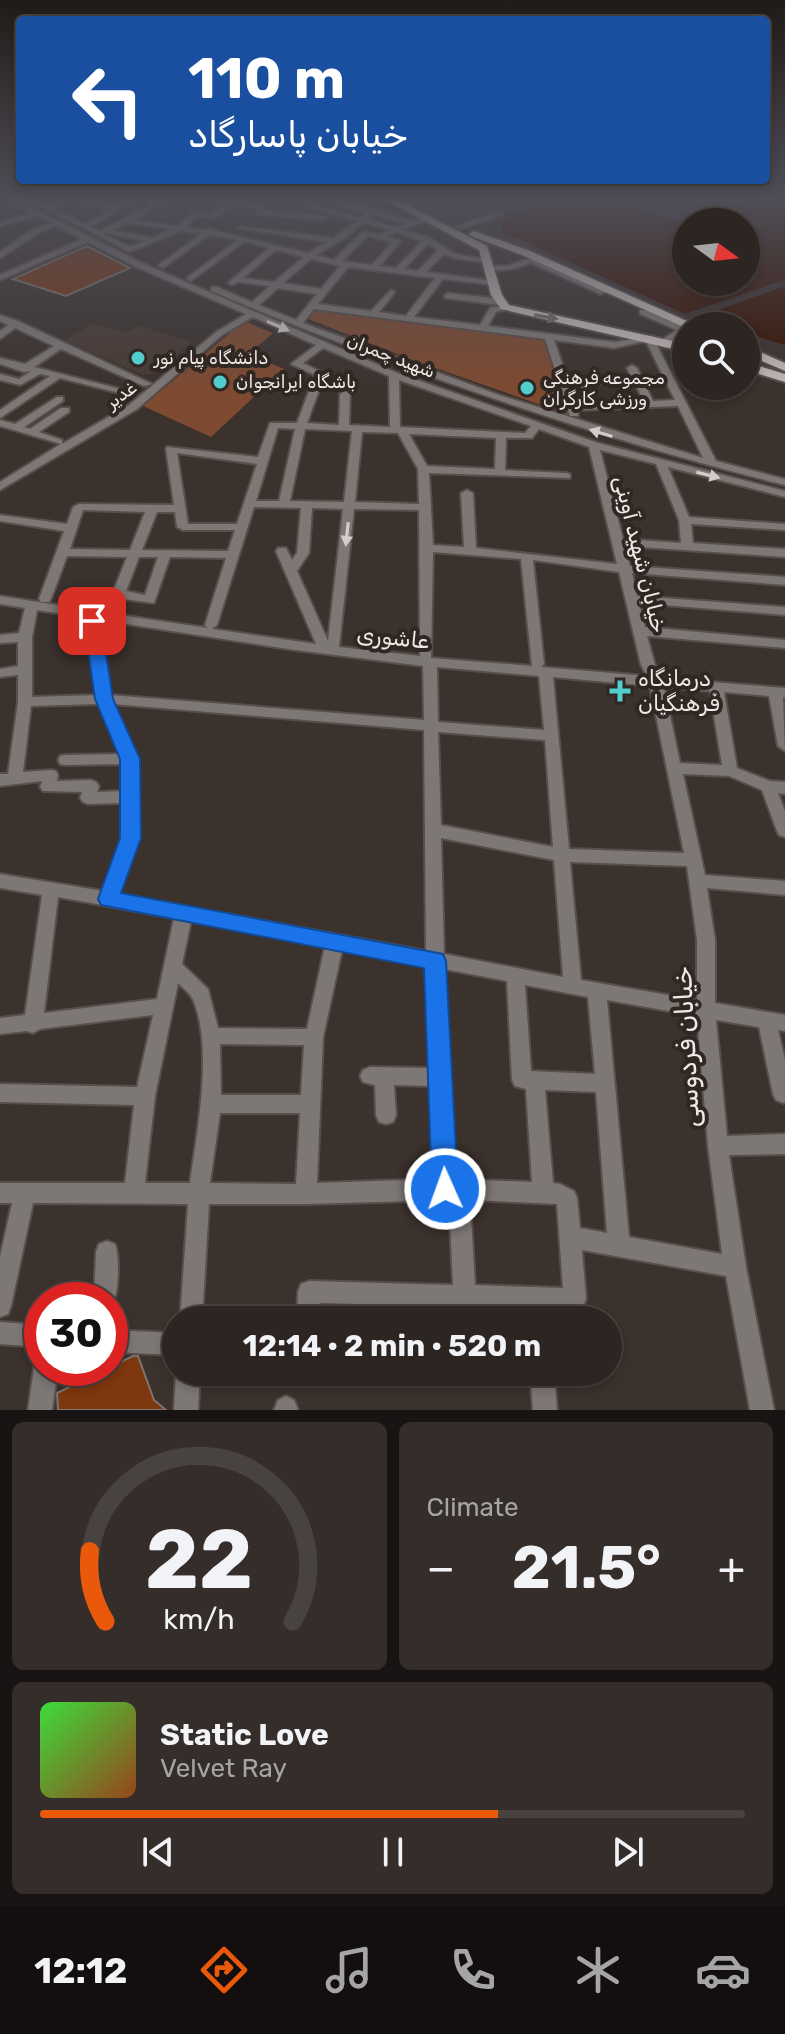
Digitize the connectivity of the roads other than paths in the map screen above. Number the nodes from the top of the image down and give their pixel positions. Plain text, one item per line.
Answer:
1 (489, 262) edge
2 (5, 263) edge
3 (34, 263) edge
4 (134, 263) edge
5 (146, 263) edge
6 (156, 263) edge
7 (167, 263) edge
8 (212, 263) edge
9 (256, 263) edge
10 (301, 263) edge
11 (345, 263) joint
12 (378, 263) edge
13 (406, 263) edge
14 (432, 263) edge
15 (492, 263) edge
16 (523, 263) edge
17 (537, 263) edge
18 (547, 263) edge
19 (139, 265) junction
20 (27, 266) junction
21 (163, 266) junction
22 (373, 269) junction
23 (397, 272) junction
24 (419, 277) junction
25 (440, 277) junction
26 (0, 278) edge
27 (191, 279) junction
28 (237, 279) junction
29 (402, 283) dead end
30 (494, 283) junction
31 (277, 285) junction
32 (222, 292) junction
33 (323, 292) junction
34 (391, 292) dead end
35 (412, 292) dead end
36 (603, 292) dead end
37 (429, 294) junction
38 (448, 296) dead end
39 (502, 304) junction
40 (312, 306) junction
41 (238, 310) junction
42 (253, 310) junction
43 (430, 310) dead end
44 (454, 311) dead end
45 (643, 312) dead end
46 (373, 314) junction
47 (672, 317) edge
48 (0, 318) edge
49 (408, 319) junction
50 (232, 321) junction
51 (423, 321) junction
52 (15, 323) junction
53 (298, 323) junction
54 (446, 324) junction
55 (482, 329) junction
56 (0, 336) edge
57 (549, 338) junction
58 (649, 338) junction
59 (665, 342) junction
60 (672, 344) edge
61 (61, 345) junction
62 (321, 345) junction
63 (760, 356) edge
64 (0, 361) edge
65 (785, 367) edge
66 (632, 368) dead end
67 (24, 369) junction
68 (760, 370) edge
69 (36, 372) junction
70 (394, 375) junction
71 (57, 376) junction
72 (785, 378) edge
73 (2, 379) edge
74 (596, 383) dead end
75 (147, 384) junction
76 (564, 384) junction
77 (135, 394) junction
78 (345, 394) dead end
79 (60, 399) dead end
80 (682, 403) junction
81 (650, 404) junction
82 (572, 407) junction
83 (65, 410) dead end
84 (0, 415) edge
85 (0, 423) edge
86 (301, 426) junction
87 (577, 426) junction
88 (536, 427) junction
89 (16, 428) junction
90 (350, 428) junction
91 (399, 431) junction
92 (31, 433) junction
93 (501, 435) junction
94 (58, 442) junction
95 (594, 445) junction
96 (261, 461) junction
97 (661, 464) junction
98 (712, 464) junction
99 (423, 469) junction
100 (500, 472) junction
101 (0, 474) edge
102 (566, 476) dead end
103 (785, 482) edge
104 (0, 487) edge
105 (467, 493) dead end
106 (785, 494) edge
107 (248, 504) junction
108 (284, 505) junction
109 (307, 505) junction
110 (350, 505) junction
111 (425, 507) junction
112 (152, 509) junction
113 (182, 509) junction
114 (0, 518) edge
115 (685, 520) junction
116 (241, 527) junction
117 (785, 527) edge
118 (71, 528) junction
119 (618, 542) junction
120 (687, 546) junction
121 (427, 548) junction
122 (282, 551) dead end
123 (470, 551) junction
124 (62, 552) junction
125 (136, 552) junction
126 (165, 553) junction
127 (785, 553) edge
128 (232, 555) junction
129 (527, 556) junction
130 (624, 569) junction
131 (291, 570) junction
132 (785, 581) edge
133 (0, 592) edge
134 (119, 594) junction
135 (632, 599) junction
136 (0, 600) edge
137 (38, 602) junction
138 (112, 610) junction
139 (785, 611) edge
140 (93, 615) junction
141 (211, 625) junction
142 (640, 631) junction
143 (25, 637) junction
144 (0, 639) edge
145 (328, 644) junction
146 (785, 644) edge
147 (428, 658) junction
148 (541, 668) junction
149 (24, 670) junction
150 (0, 673) edge
151 (654, 678) junction
152 (716, 687) junction
153 (782, 690) edge
154 (104, 699) junction
155 (25, 702) junction
156 (430, 726) junction
157 (552, 736) junction
158 (785, 746) edge
159 (130, 759) junction
160 (65, 760) dead end
161 (675, 768) junction
162 (730, 771) junction
163 (7, 779) edge
164 (768, 786) junction
165 (785, 788) edge
166 (130, 797) junction
167 (433, 830) junction
168 (785, 831) edge
169 (562, 855) junction
170 (693, 860) junction
171 (0, 881) edge
172 (698, 881) junction
173 (785, 888) edge
174 (51, 889) junction
175 (108, 899) junction
176 (184, 913) junction
177 (335, 940) junction
178 (435, 961) junction
179 (174, 968) junction
180 (516, 977) junction
181 (573, 987) junction
182 (597, 992) junction
183 (165, 1006) junction
184 (706, 1010) junction
185 (776, 1022) edge
186 (33, 1025) junction
187 (0, 1026) edge
188 (211, 1036) junction
189 (314, 1037) junction
190 (441, 1077) junction
191 (535, 1081) junction
192 (605, 1083) junction
193 (0, 1093) edge
194 (783, 1094) edge
195 (145, 1096) junction
196 (211, 1104) junction
197 (311, 1104) junction
198 (386, 1115) dead end
199 (785, 1144) edge
200 (718, 1146) junction
201 (452, 1189) junction
202 (134, 1191) junction
203 (25, 1192) junction
204 (199, 1192) junction
205 (0, 1193) edge
206 (543, 1193) junction
207 (306, 1194) junction
208 (569, 1237) junction
209 (619, 1247) junction
210 (107, 1252) dead end
211 (735, 1267) junction
212 (106, 1282) edge
213 (464, 1294) junction
214 (0, 1306) edge
215 (192, 1306) edge
216 (308, 1306) edge
217 (523, 1306) edge
218 (549, 1306) edge
219 (0, 1333) edge
220 (24, 1335) edge
221 (128, 1342) edge
222 (162, 1343) edge
223 (43, 1386) edge
224 (187, 1386) edge
225 (543, 1386) edge
226 (40, 1410) edge
227 (186, 1410) edge
228 (545, 1410) edge
229 (762, 1410) edge

1 - 30 main road
2 - 20 street
3 - 20 street
4 - 19 street, شهید چمران
5 - 19 street
6 - 21 street, شهید چمران
7 - 21 street
8 - 27 street
9 - 28 street
10 - 31 street, غدیر
11 - 22 street
11 - 33 street
12 - 22 street
13 - 23 street
14 - 24 street
15 - 16 street
17 - 36 street
18 - 47 main road
19 - 41 street, شهید چمران
20 - 26 street
21 - 27 street, شهید چمران
22 - 23 street
23 - 24 street
24 - 25 street
24 - 29 street
25 - 30 street
25 - 37 street
27 - 32 street, شهید چمران
28 - 31 street
28 - 32 street
30 - 39 main road
31 - 33 street
31 - 42 street, غدیر
32 - 42 street, شهید چمران
33 - 40 street
34 - 46 street
35 - 37 street
37 - 49 street
38 - 39 street
39 - 55 street
39 -> 58 main road
40 - 46 street
40 - 53 street
41 - 42 street, شهید چمران
41 - 50 street, غدیر
42 - 50 street, غدیر
42 - 53 street, شهید چمران
42 -> 62 street, شهید چمران
43 - 51 street
44 - 54 street
45 - 59 street
46 - 49 street
48 - 52 street
49 - 51 street
50 - 75 street, غدیر
50 - 104 street, غدیر
51 - 54 street
52 - 56 street
52 - 61 street
53 - 87 street, شهید چمران
54 - 55 street
55 - 57 street
57 - 58 street
57 - 76 street
58 - 59 main road
58 - 80 street
59 - 60 main road
61 - 67 street
61 - 75 street
62 - 70 street, شهید چمران
62 - 86 street
63 - 65 main road
64 - 67 street
66 - 81 street
67 - 69 street
68 - 72 main road
69 - 71 street
69 - 73 street
70 - 88 street, شهید چمران
70 - 91 street
71 - 77 street
71 - 84 street
74 - 76 street
75 - 77 street, غدیر
76 - 82 street
77 - 94 street, غدیر
78 - 90 street
79 - 89 street
80 - 81 street
80 - 98 street
81 - 82 street
82 - 87 street
83 - 92 street
85 - 89 street
86 - 90 street
86 - 96 street
86 - 108 street
98 -> 87 street, شهید چمران
88 - 93 street
88 - 95 street, شهید چمران
89 - 92 street
90 - 91 street
90 - 110 street
91 - 93 street
91 - 99 street
92 - 94 street
93 - 100 street
94 - 101 street, غدیر
95 - 97 street, شهید چمران
95 - 119 street, خیابان شهید آوینی
96 - 107 street
96 - 113 street
97 -> 106 street, شهید چمران
97 - 115 street
98 - 103 street, شهید چمران
99 - 100 street
99 - 111 street
100 - 102 street
105 - 123 street
107 - 108 street
107 - 116 street
108 - 109 street
109 - 110 street
109 - 131 street
110 - 111 street
110 -> 145 street
111 - 121 street
112 - 113 street
112 - 118 street
112 - 125 street
113 - 116 street
114 - 118 street
115 - 117 street
115 - 120 street
116 - 128 street
118 - 124 street
119 - 120 street
119 - 130 street, خیابان شهید آوینی
120 - 127 street
121 - 123 street
121 - 147 street
122 - 131 street
123 - 129 street
124 - 125 street
124 - 137 street
125 - 126 street
125 - 134 street
126 - 128 street
126 - 134 street
128 - 141 street
129 - 130 street
129 - 148 street
130 - 132 street
130 - 135 street, خیابان شهید آوینی
131 - 145 street
133 - 137 street, عاشوری
134 - 138 street
135 - 139 street
135 - 142 street, خیابان شهید آوینی
136 - 137 street, عاشوری
137 - 138 street, عاشوری
137 - 140 street, عاشوری
137 - 143 street
138 - 141 street, عاشوری
140 - 147 street, عاشوری
140 - 154 street
141 - 145 street, عاشوری
142 - 146 street
142 - 151 street, خیابان شهید آوینی
143 - 144 street
143 - 149 street
145 - 147 street, عاشوری
147 - 148 street, عاشوری
147 - 156 street
148 - 151 street, عاشوری
148 - 157 street
149 - 150 street
149 - 155 street
151 - 152 street, عاشوری
151 - 153 street, عاشوری
151 - 161 street, خیابان فردوسی
152 - 153 street, عاشوری
152 - 162 street
153 - 158 street
154 - 155 street
154 - 156 street
154 - 159 street
155 - 163 street
156 - 157 street
156 - 167 street
157 - 169 street
159 - 160 street
159 - 166 street
161 - 162 street
161 - 170 street, خیابان فردوسی
162 - 164 street
163 - 166 street
164 - 165 street
164 - 168 street
166 - 175 street
167 - 169 street
167 - 178 street
169 - 170 street
169 - 181 street
170 - 172 street, خیابان فردوسی
171 - 174 street
172 - 173 street
172 - 184 street, خیابان فردوسی
174 - 175 street
174 - 186 street
175 - 176 street
176 - 177 street
176 - 179 street
177 - 178 street
177 - 189 street
178 - 180 street
178 - 190 street
179 - 183 street
179 - 188 street
180 - 181 street
180 - 191 street
181 - 182 street
182 - 184 street
182 - 192 street
183 - 186 street
183 - 195 street
184 - 185 street
184 - 200 street, خیابان فردوسی
185 - 194 street
186 - 187 street
188 - 189 street
188 - 196 street
189 - 197 street
190 - 198 street
190 - 201 street
191 - 192 street
191 - 206 street
192 - 209 street
193 - 195 street
195 - 202 street
196 - 197 street
196 - 204 street
197 - 207 street
199 - 200 street
200 - 211 street, خیابان فردوسی
201 - 206 street
201 - 207 street
201 - 213 street
202 - 203 street
202 - 204 street
203 - 205 street
203 - 214 street
204 - 207 street
204 - 215 street
206 - 208 street
208 - 209 street
208 - 218 street
209 - 211 street
210 - 212 street
211 - 229 street, خیابان فردوسی
213 - 216 street
213 - 217 street
219 - 220 street
221 - 222 street
223 - 226 street
224 - 227 street
225 - 228 street

